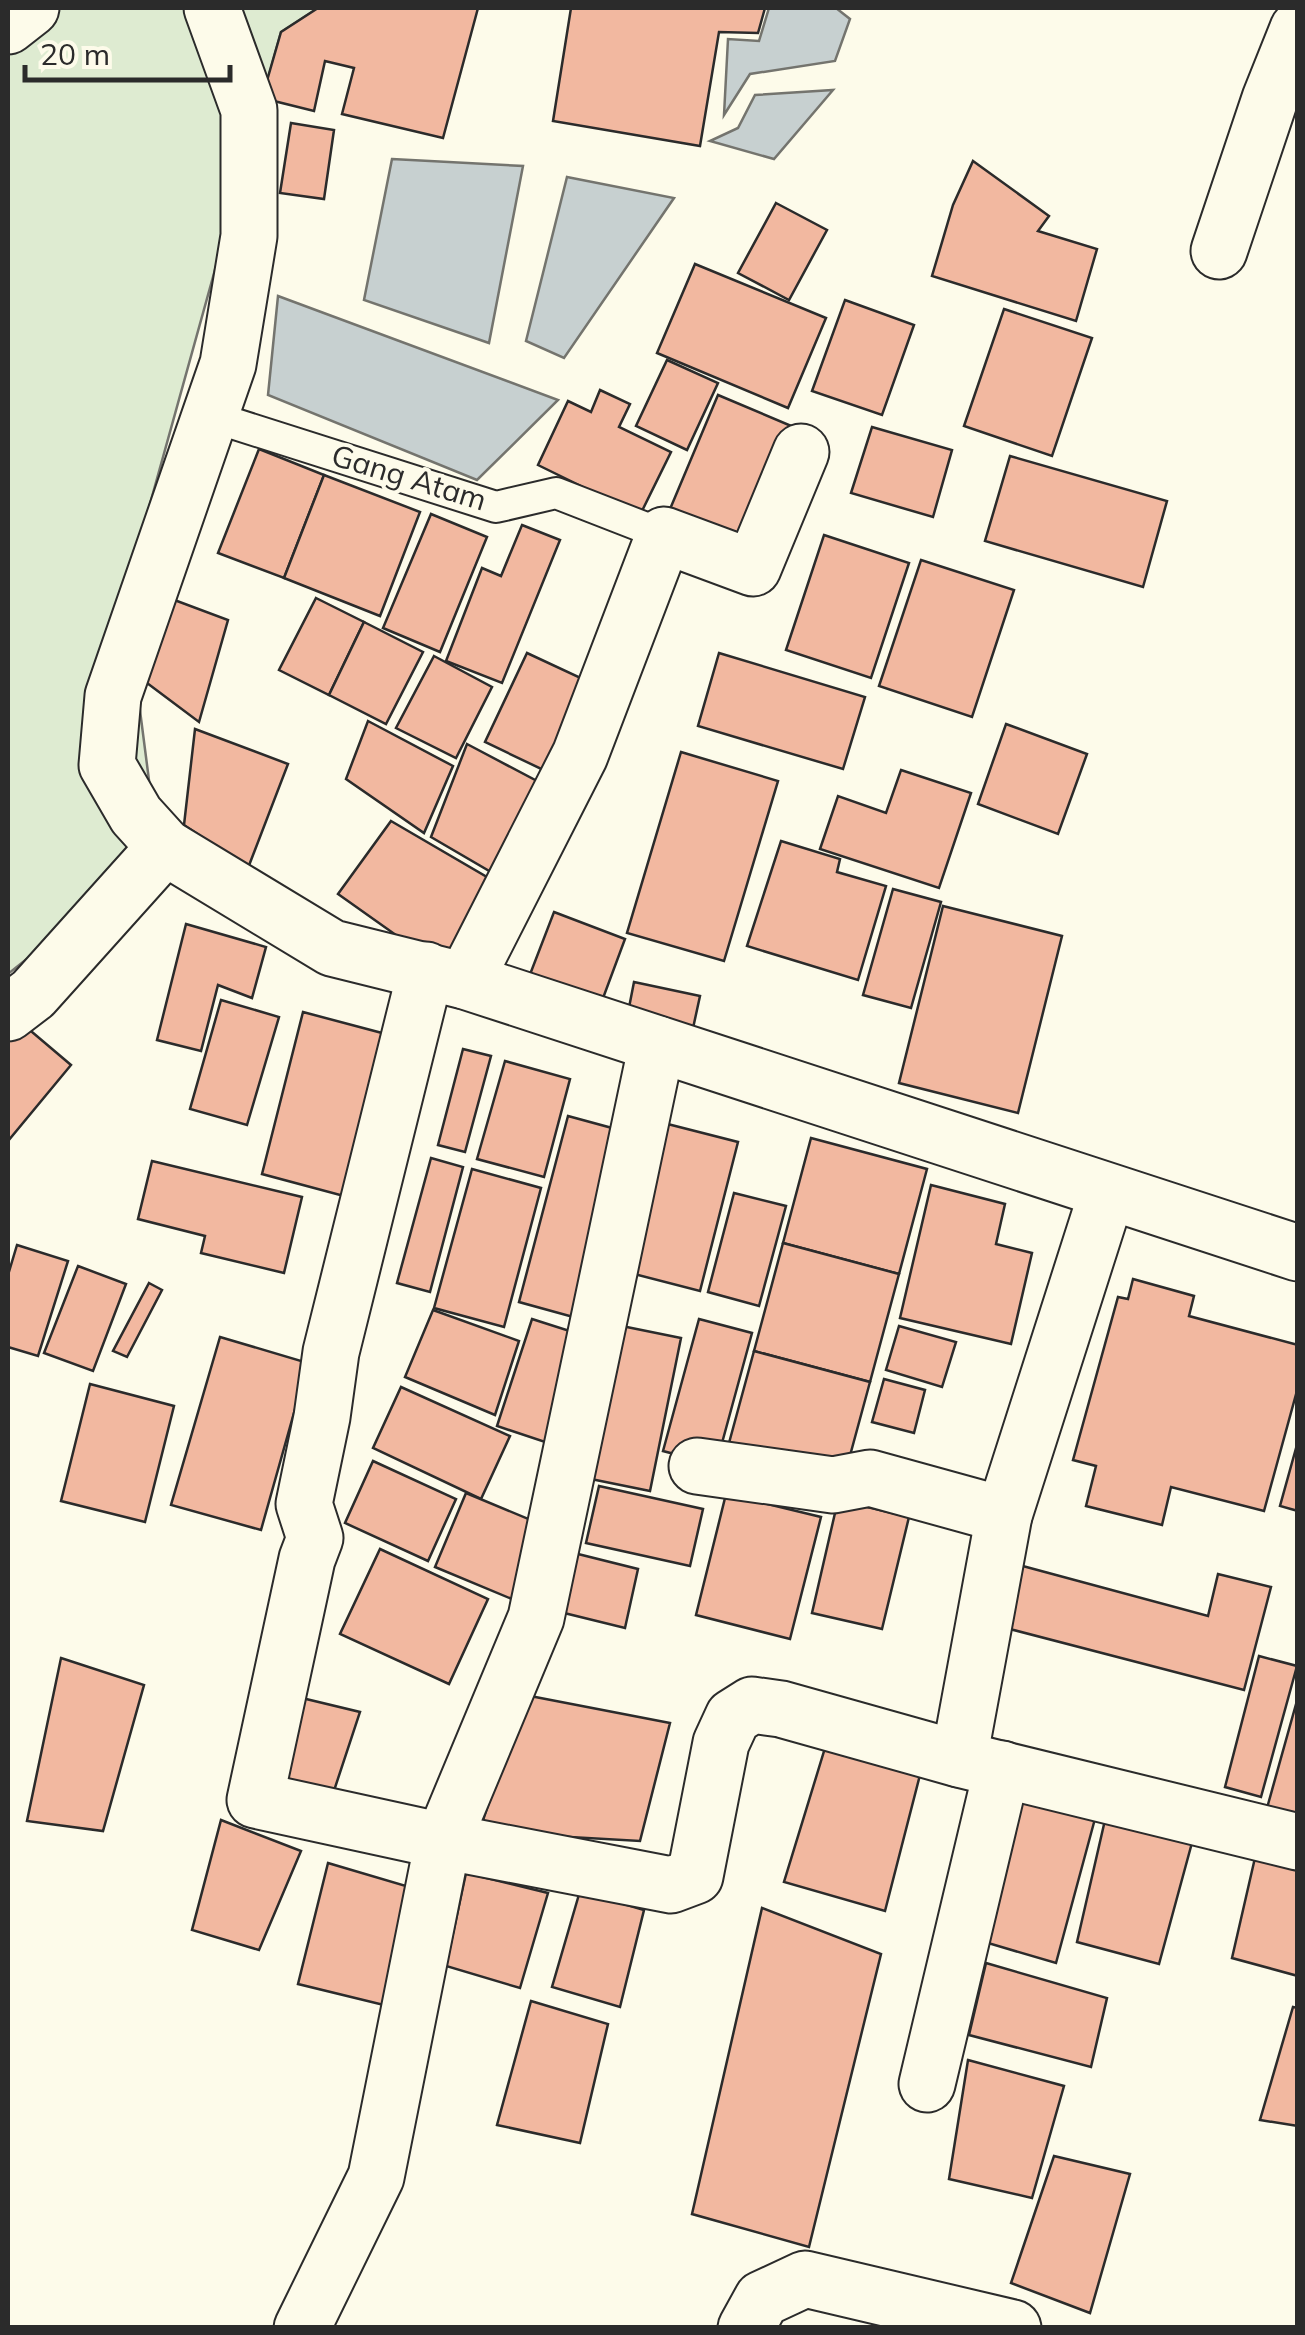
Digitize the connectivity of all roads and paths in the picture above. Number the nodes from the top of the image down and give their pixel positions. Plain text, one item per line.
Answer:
1 (31, 8) edge
2 (212, 8) edge
3 (8, 26) edge
4 (1298, 29) edge
5 (1218, 251) dead end
6 (210, 416) junction
7 (801, 452) dead end
8 (664, 535) junction
9 (165, 846) junction
10 (446, 976) junction
11 (8, 1014) edge
12 (657, 1044) junction
13 (1107, 1193) junction
14 (1298, 1253) edge
15 (697, 1466) dead end
16 (1004, 1514) junction
17 (980, 1764) junction
18 (443, 1841) junction
19 (1298, 1842) edge
20 (926, 2084) dead end
21 (302, 2328) edge
22 (746, 2328) edge
23 (1013, 2328) edge

1 - 3 street
2 - 6 street
4 - 5 street
6 - 8 lane, Gang Atam
6 - 9 street
7 - 8 street
8 - 10 street
9 - 10 street
9 - 11 street
10 - 12 street
10 - 18 street
12 - 13 street
12 - 18 street
13 - 14 street
13 - 16 street
15 - 16 street
16 - 17 street
17 - 18 street
17 - 19 street
17 - 20 street
18 - 21 street
22 - 23 street

